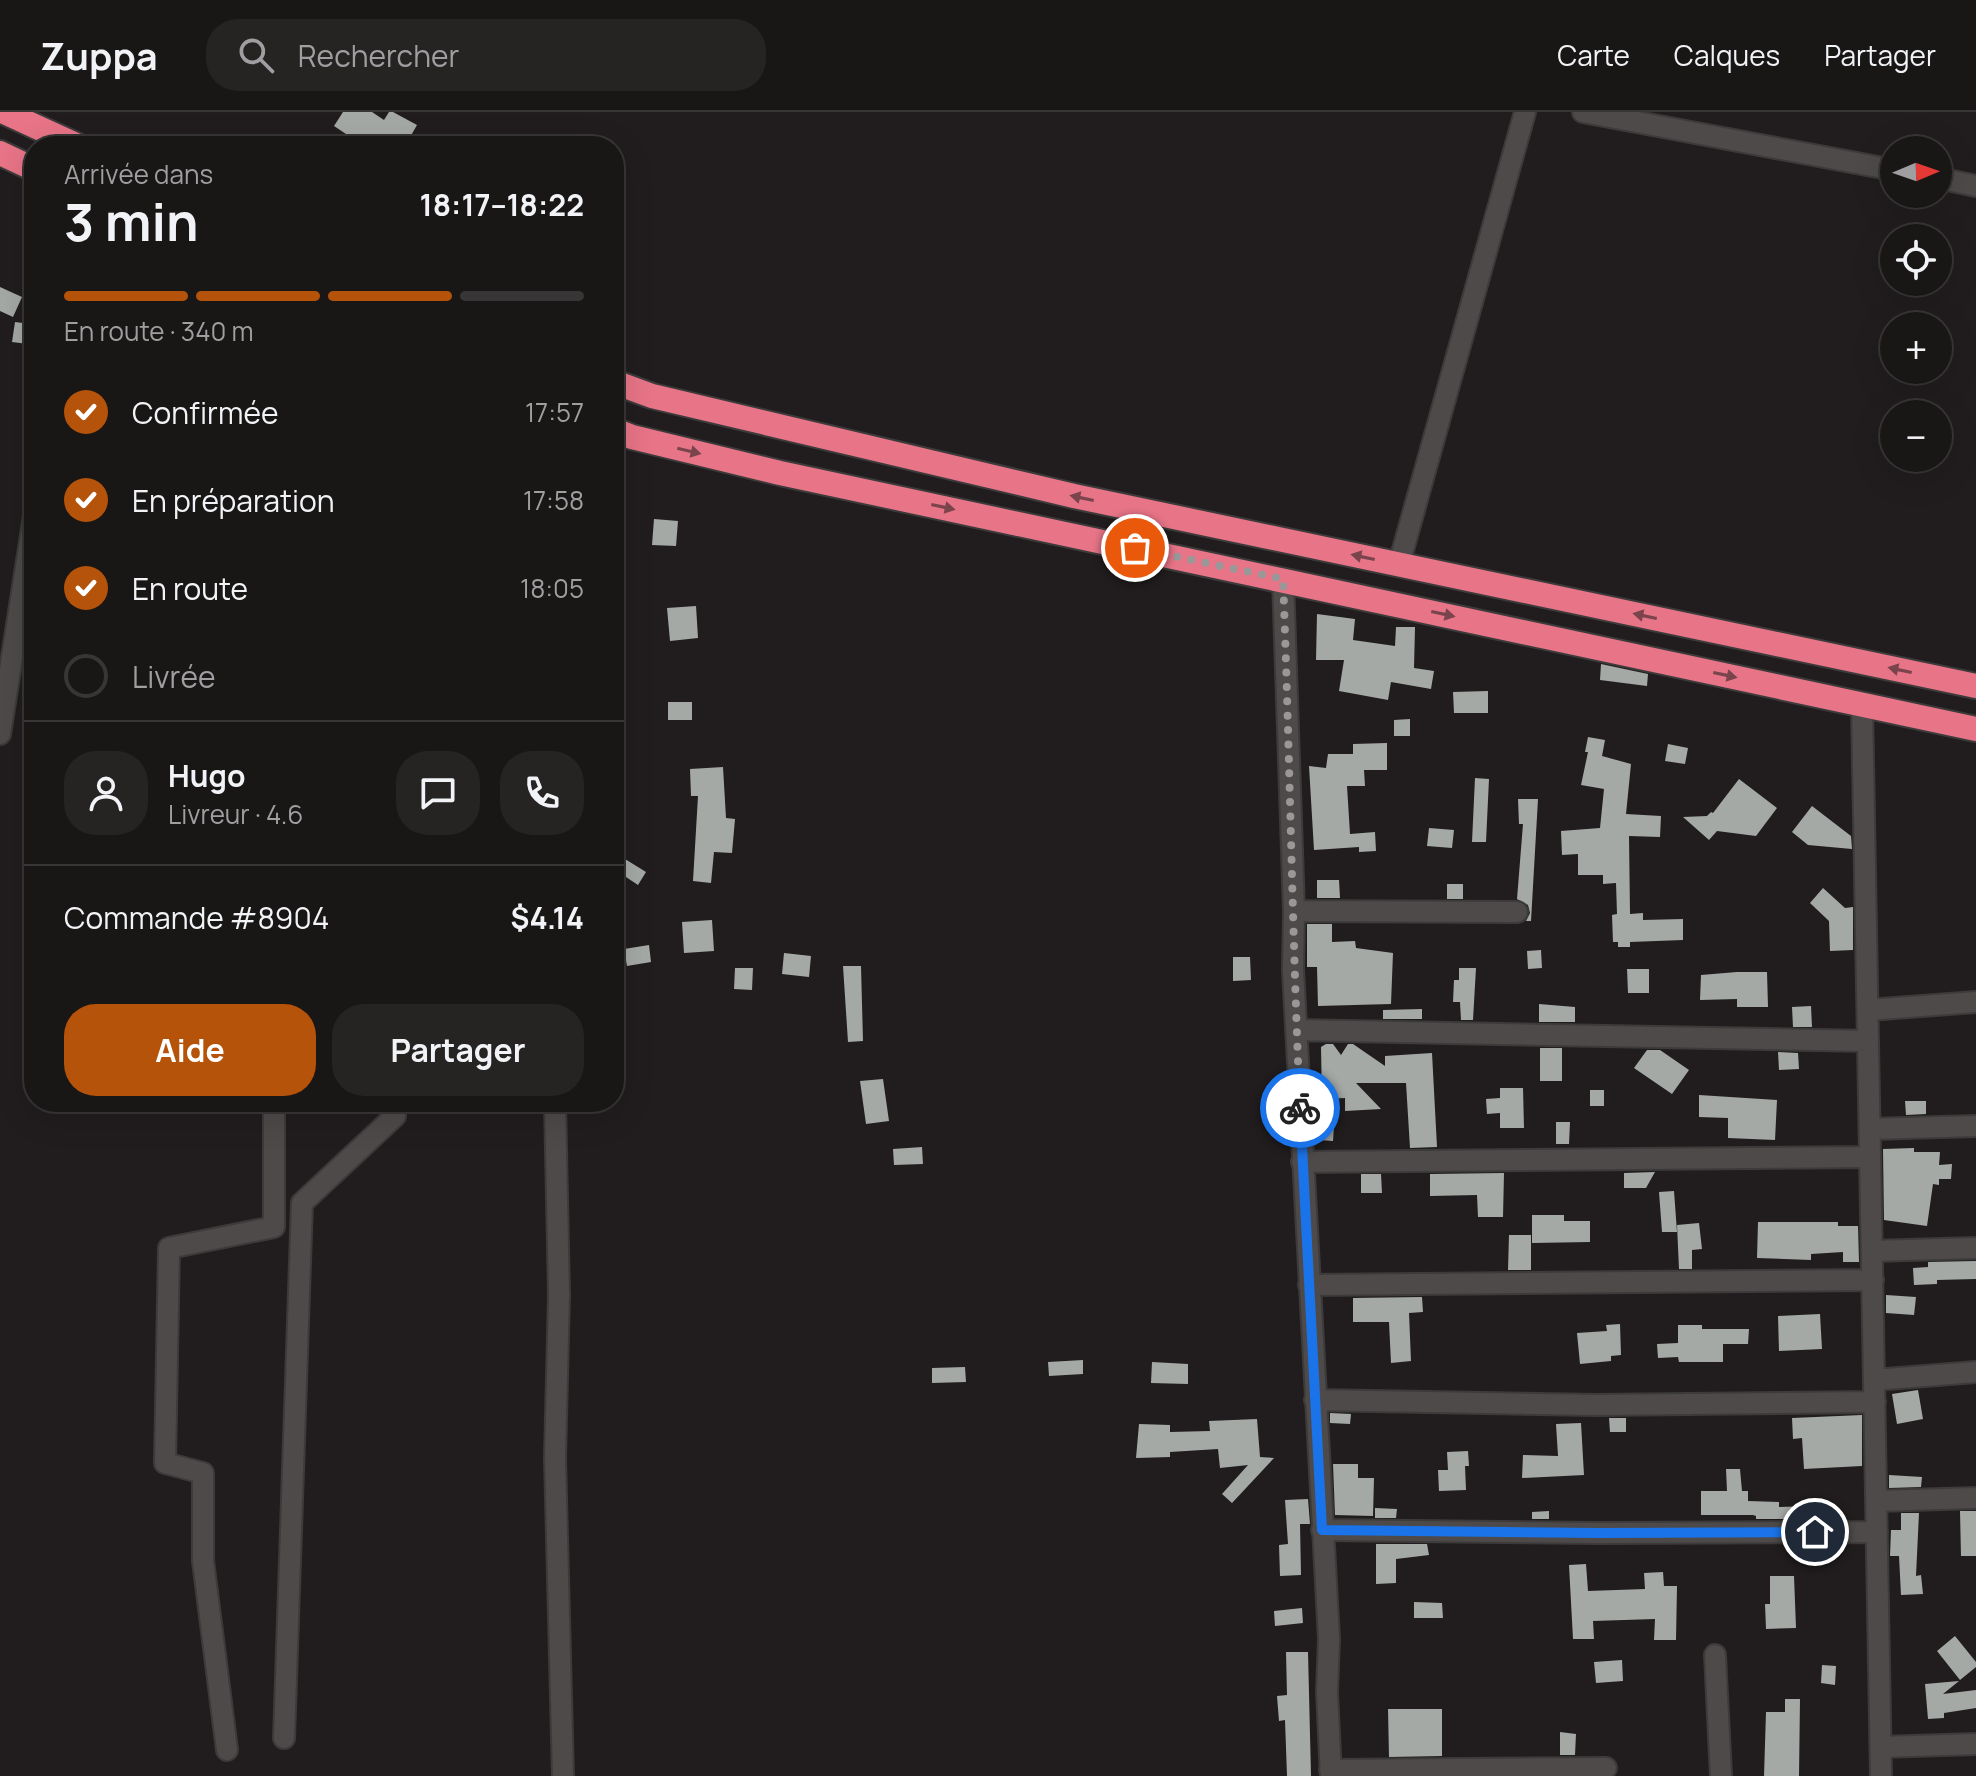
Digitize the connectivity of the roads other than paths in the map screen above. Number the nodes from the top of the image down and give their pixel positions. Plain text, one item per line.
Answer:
1 (4, 112) edge
2 (1525, 112) edge
3 (1583, 112) edge
4 (56, 136) edge
5 (0, 153) edge
6 (24, 164) edge
7 (1880, 167) edge
8 (1952, 181) edge
9 (1976, 186) edge
10 (624, 386) edge
11 (624, 434) edge
12 (1399, 564) junction
13 (1283, 579) junction
14 (24, 580) edge
15 (1976, 686) edge
16 (1862, 705) junction
17 (1976, 729) edge
18 (0, 734) edge
19 (1294, 911) junction
20 (1517, 912) dead end
21 (1976, 1002) edge
22 (1868, 1010) junction
23 (1296, 1030) junction
24 (1868, 1041) junction
25 (274, 1112) edge
26 (395, 1112) edge
27 (555, 1112) edge
28 (1976, 1126) edge
29 (1870, 1129) junction
30 (1870, 1157) junction
31 (1302, 1162) junction
32 (1976, 1248) edge
33 (1872, 1251) junction
34 (1873, 1280) junction
35 (1309, 1285) junction
36 (1976, 1372) edge
37 (1874, 1380) junction
38 (1315, 1400) junction
39 (1875, 1402) junction
40 (1976, 1498) edge
41 (1876, 1501) junction
42 (1322, 1530) junction
43 (1877, 1532) junction
44 (1715, 1655) dead end
45 (284, 1738) dead end
46 (1976, 1744) edge
47 (1881, 1747) junction
48 (227, 1750) dead end
49 (1606, 1768) dead end
50 (1330, 1773) edge
51 (563, 1776) edge
52 (1721, 1776) edge
53 (1881, 1776) edge

1 - 4 highway
2 - 12 street
3 - 7 street
5 - 6 highway
8 - 9 street
12 -> 10 highway
11 -> 13 highway
15 -> 12 highway
13 -> 16 highway
13 - 19 street
14 - 18 street
16 - 17 highway
16 - 22 street
19 - 20 street
19 - 23 street
21 - 22 street
22 - 24 street
23 - 24 street
23 - 31 street
24 - 29 street
25 - 48 street
26 - 45 street
27 - 51 street
28 - 29 street
29 - 30 street
30 - 31 street
30 - 33 street
31 - 35 street
32 - 33 street
33 - 34 street
34 - 35 street
34 - 37 street
35 - 38 street
36 - 37 street
37 - 39 street
38 - 39 street
38 - 42 street
39 - 41 street
40 - 41 street
41 - 43 street
42 - 43 street
42 - 50 street
43 - 47 street
44 - 52 street
46 - 47 street
47 - 53 street
49 - 50 street

